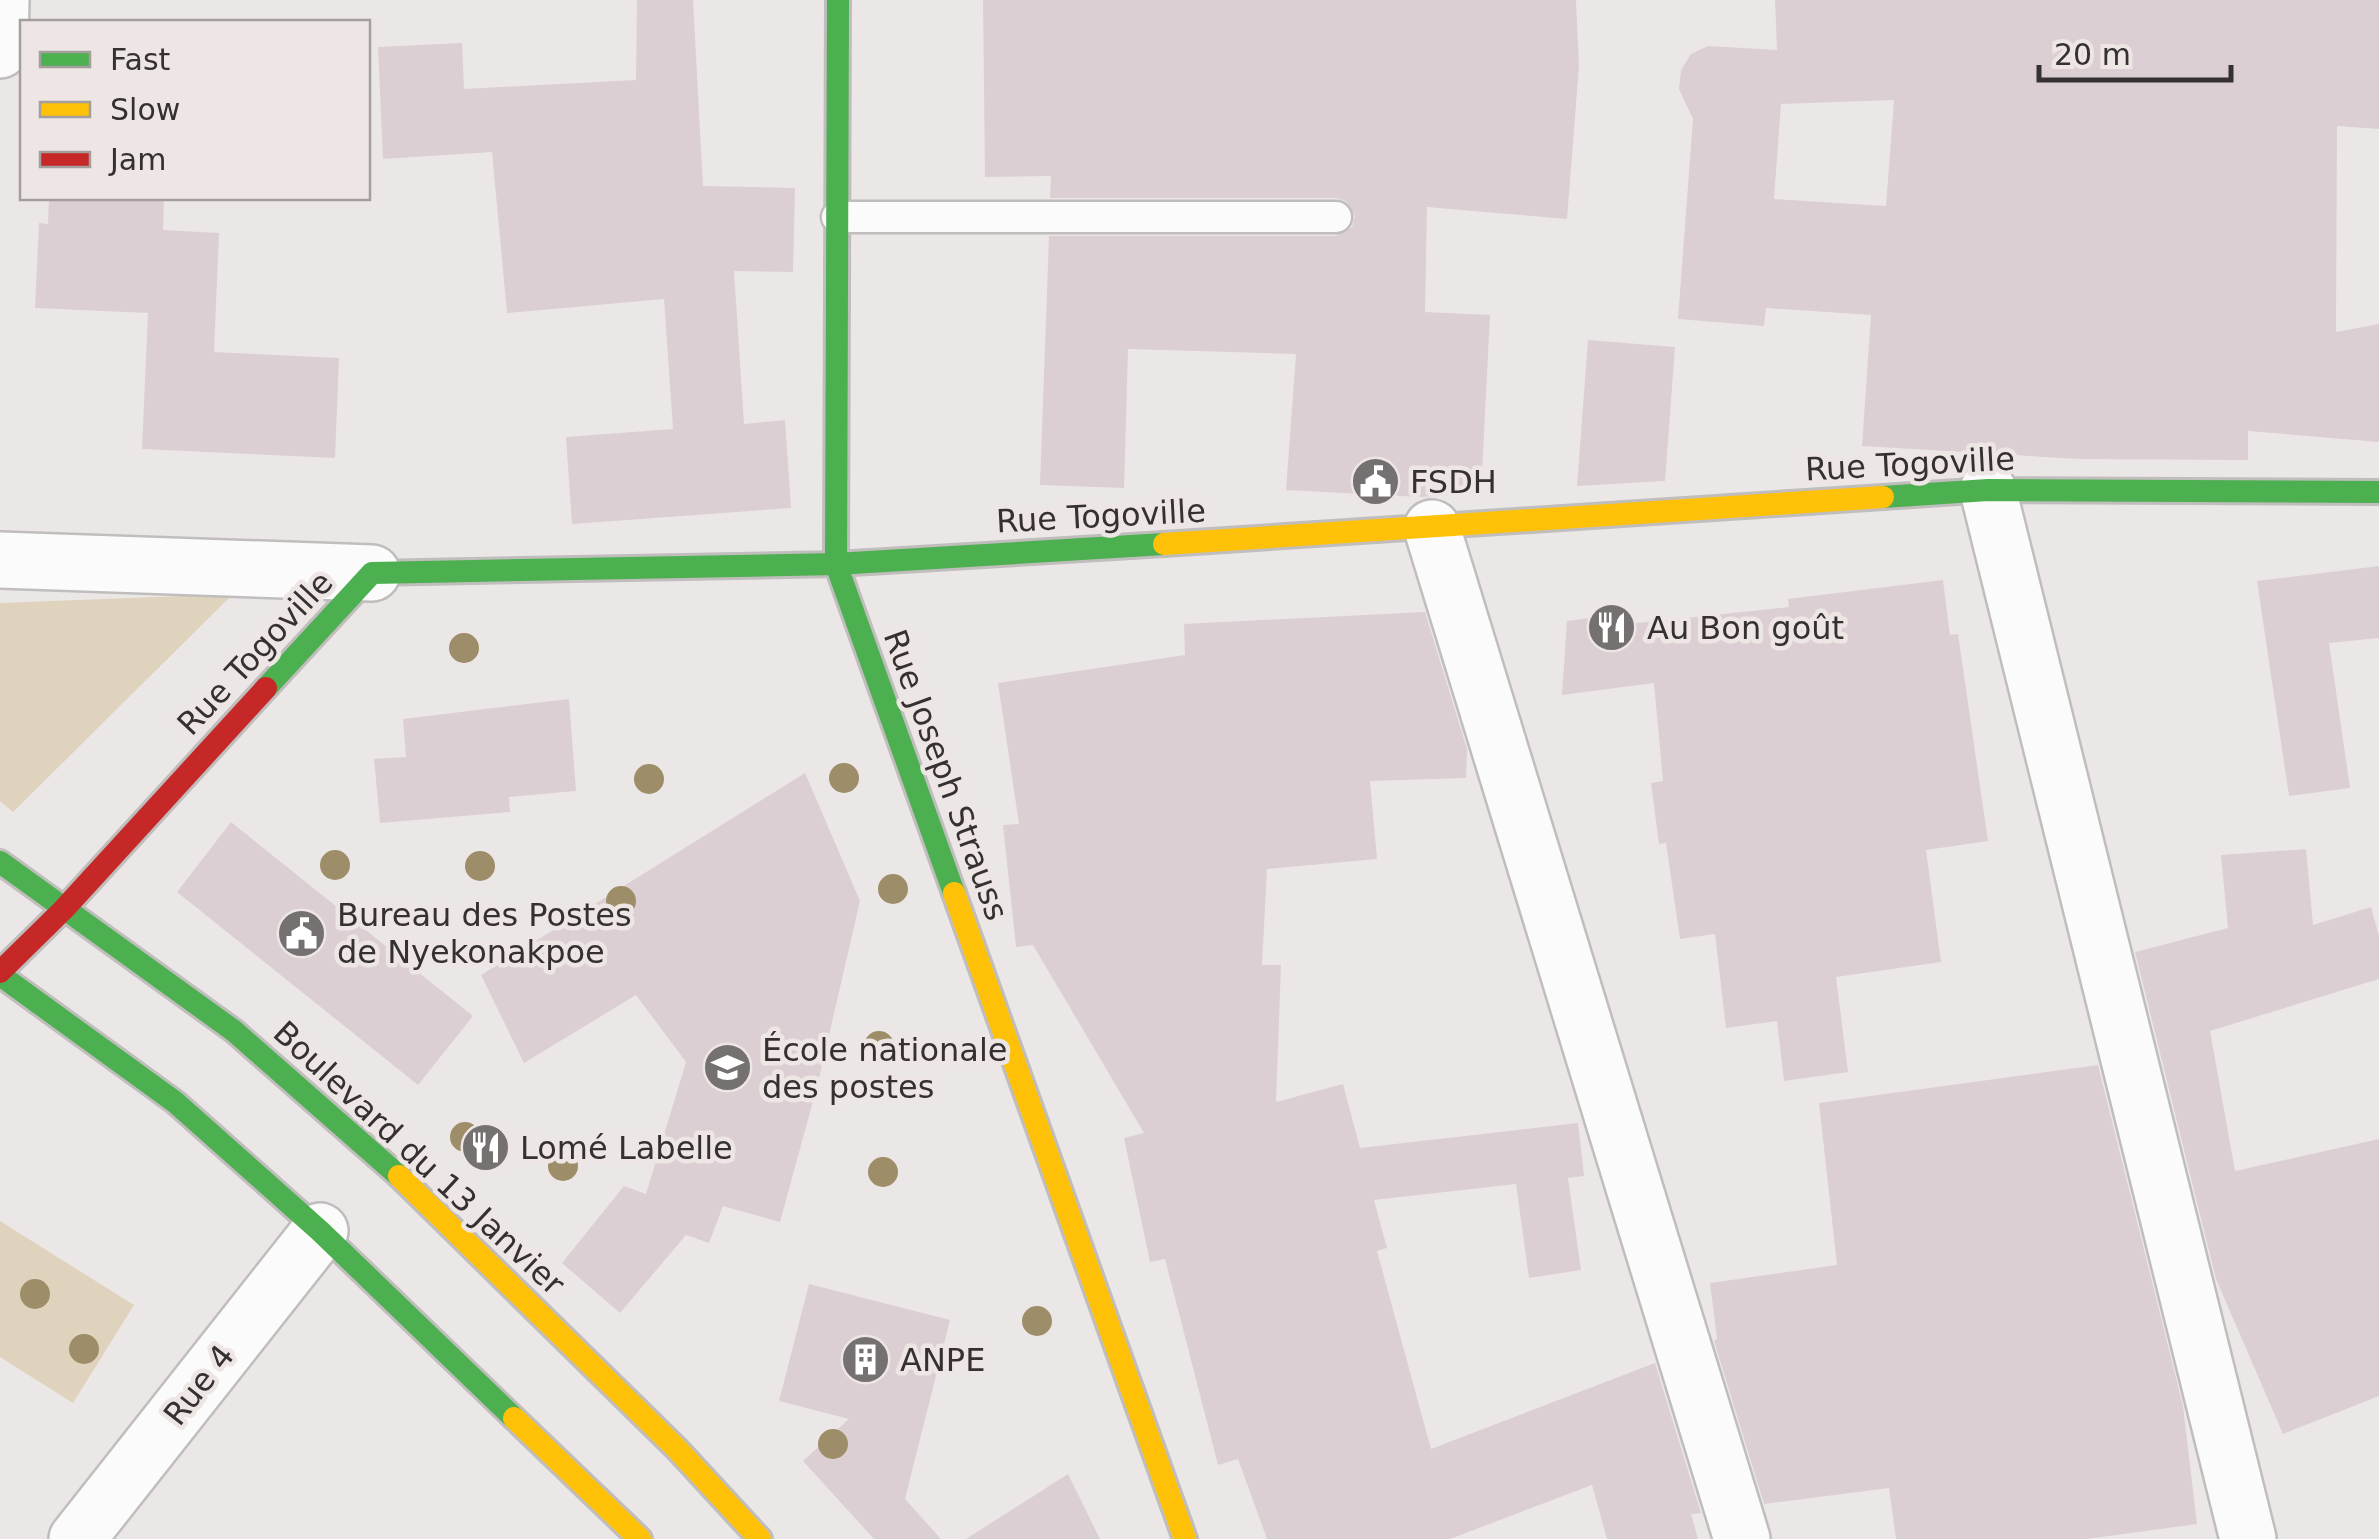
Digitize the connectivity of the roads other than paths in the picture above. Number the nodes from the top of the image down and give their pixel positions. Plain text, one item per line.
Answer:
1 (1, 0) edge
2 (838, 0) edge
3 (0, 50) edge
4 (837, 217) junction
5 (1336, 217) dead end
6 (1988, 490) junction
7 (2379, 492) edge
8 (1432, 528) junction
9 (0, 560) edge
10 (836, 564) junction
11 (372, 573) junction
12 (0, 862) edge
13 (64, 908) junction
14 (0, 973) edge
15 (320, 1231) junction
16 (77, 1539) edge
17 (640, 1539) edge
18 (760, 1539) edge
19 (1185, 1539) edge
20 (1742, 1539) edge
21 (2248, 1539) edge

1 - 3 street
2 - 4 main road, Rue Joseph Strauss
4 - 5 lane
4 - 10 main road, Rue Joseph Strauss
6 - 7 main road, Rue Togoville
6 - 8 main road, Rue Togoville
6 - 21 street
8 - 10 main road, Rue Togoville
8 - 20 street
9 - 11 street
10 - 11 main road, Rue Togoville
10 - 19 main road, Rue Joseph Strauss
11 - 13 main road, Rue Togoville
12 - 13 main road, Boulevard du 13 Janvier
13 - 14 main road, Rue Togoville
13 - 18 main road, Boulevard du 13 Janvier
14 - 15 main road
15 - 16 street, Rue 4
15 - 17 main road

